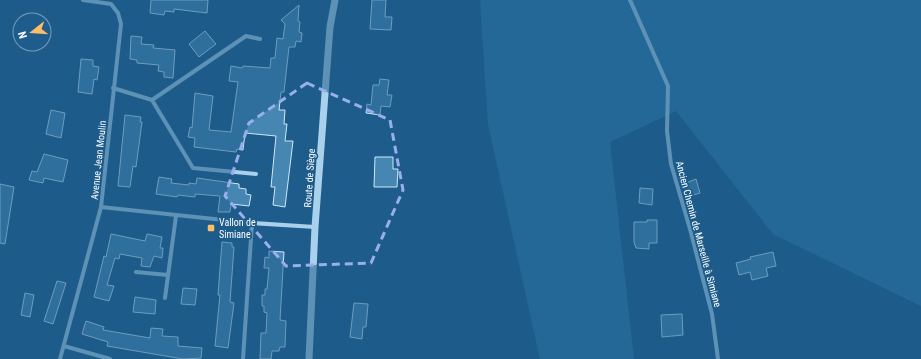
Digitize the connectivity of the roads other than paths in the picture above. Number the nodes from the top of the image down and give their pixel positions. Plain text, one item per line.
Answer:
1 (83, 0) edge
2 (335, 0) edge
3 (630, 0) edge
4 (260, 39) dead end
5 (113, 88) junction
6 (152, 100) junction
7 (256, 174) dead end
8 (101, 207) junction
9 (176, 216) junction
10 (252, 223) junction
11 (315, 227) junction
12 (136, 272) dead end
13 (168, 275) junction
14 (165, 298) dead end
15 (64, 346) junction
16 (60, 359) edge
17 (110, 359) edge
18 (243, 359) edge
19 (309, 359) edge
20 (718, 359) edge

1 - 5 street, Avenue Jean Moulin
2 - 11 street, Route de Siège
3 - 20 street, Ancien Chemin de Marseille à Simiane
4 - 6 street
5 - 6 street
5 - 8 street, Avenue Jean Moulin
6 - 7 street
8 - 9 street, Avenue Jean Moulin
8 - 15 street
9 - 10 street, Avenue Jean Moulin
9 - 13 street
10 - 11 street, Avenue Jean Moulin
10 - 18 street
11 - 19 street, Route de Siège
12 - 13 street
13 - 14 street
15 - 16 street
15 - 17 street

